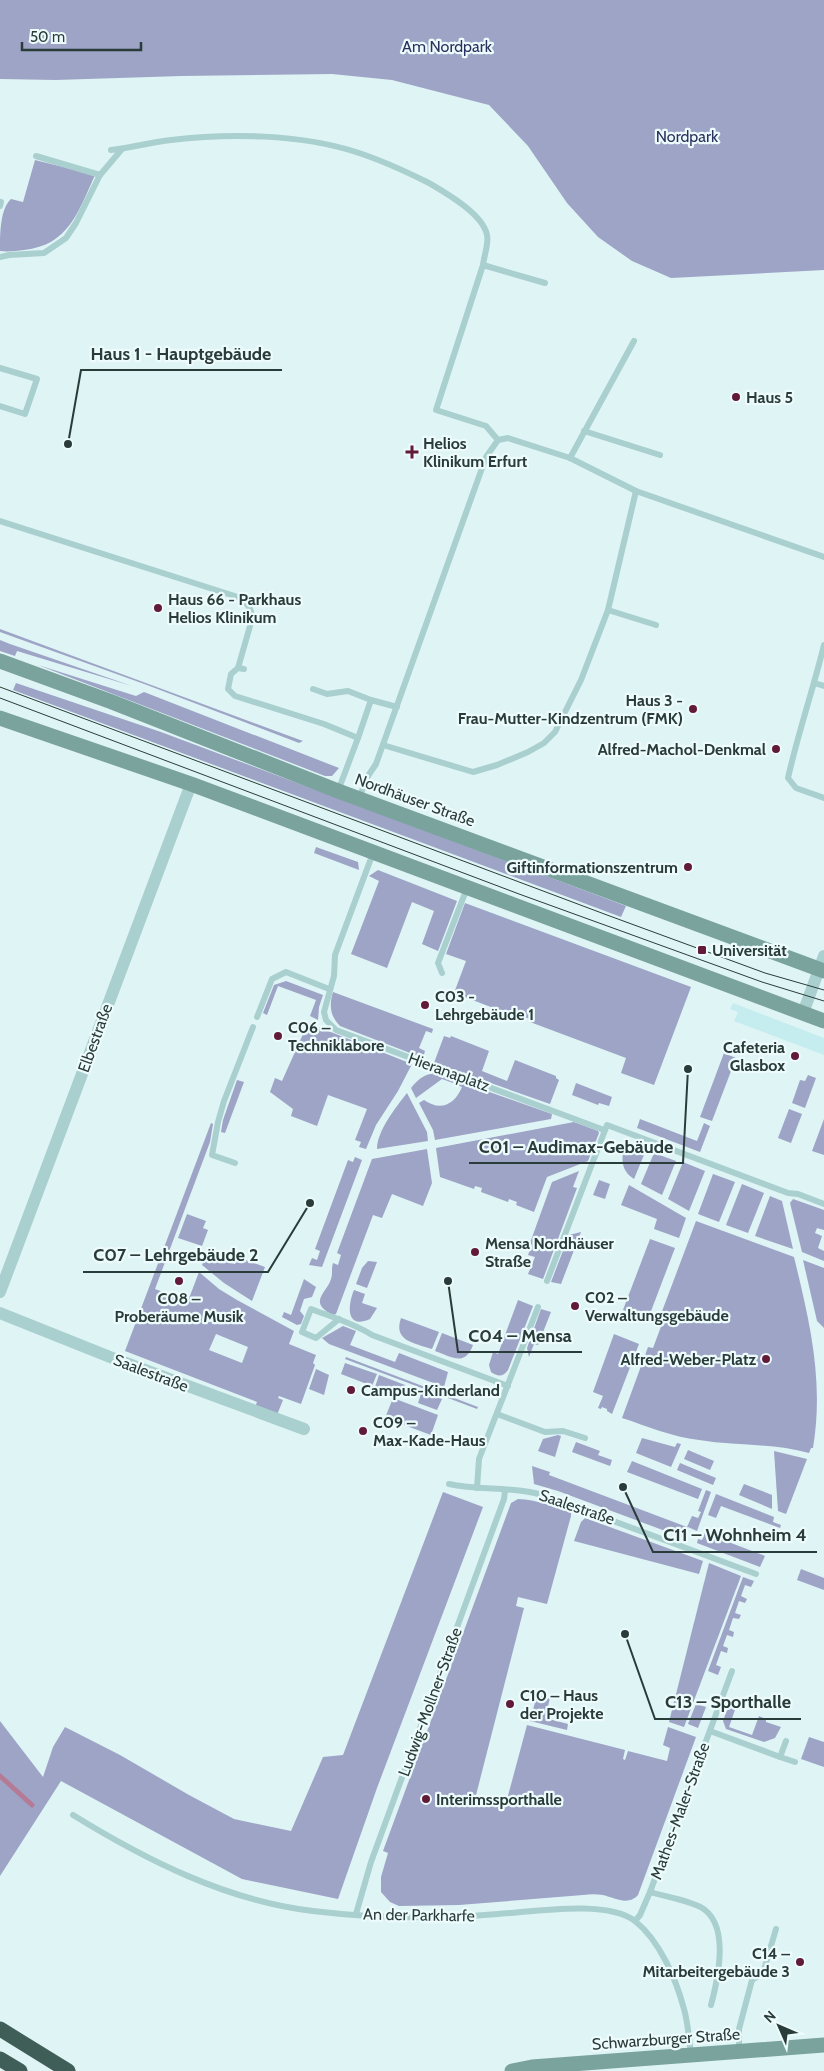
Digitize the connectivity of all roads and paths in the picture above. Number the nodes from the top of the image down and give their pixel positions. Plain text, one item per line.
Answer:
1 (122, 149) junction
2 (111, 150) dead end
3 (36, 156) dead end
4 (100, 175) junction
5 (0, 257) edge
6 (483, 265) junction
7 (544, 284) dead end
8 (634, 341) dead end
9 (0, 368) edge
10 (0, 406) edge
11 (584, 431) junction
12 (498, 440) junction
13 (660, 455) dead end
14 (570, 458) junction
15 (636, 491) junction
16 (0, 522) edge
17 (824, 557) edge
18 (608, 610) junction
19 (656, 624) dead end
20 (824, 645) edge
21 (0, 661) edge
22 (814, 683) junction
23 (824, 686) edge
24 (313, 689) dead end
25 (371, 700) junction
26 (397, 707) junction
27 (0, 718) edge
28 (358, 738) junction
29 (383, 745) junction
30 (190, 784) junction
31 (338, 791) junction
32 (359, 798) junction
33 (824, 798) edge
34 (373, 853) junction
35 (467, 888) junction
36 (823, 963) edge
37 (442, 973) dead end
38 (329, 989) junction
39 (803, 1013) junction
40 (257, 1017) dead end
41 (824, 1021) edge
42 (253, 1027) dead end
43 (605, 1127) junction
44 (235, 1163) dead end
45 (824, 1204) edge
46 (547, 1281) dead end
47 (0, 1292) edge
48 (538, 1307) dead end
49 (0, 1313) edge
50 (339, 1319) junction
51 (508, 1386) junction
52 (497, 1414) junction
53 (304, 1429) dead end
54 (585, 1438) dead end
55 (449, 1484) dead end
56 (477, 1488) junction
57 (505, 1490) junction
58 (756, 1574) dead end
59 (732, 1672) dead end
60 (710, 1731) junction
61 (786, 1741) dead end
62 (780, 1757) junction
63 (795, 1762) dead end
64 (73, 1815) dead end
65 (650, 1892) junction
66 (356, 1914) junction
67 (634, 1921) junction
68 (776, 1929) dead end
69 (711, 2005) dead end
70 (0, 2029) edge
71 (824, 2045) edge
72 (739, 2052) junction
73 (691, 2055) junction
74 (0, 2058) edge
75 (20, 2071) edge
76 (68, 2071) edge
77 (512, 2071) edge

1 - 2 lane
1 - 4 lane
1 - 6 lane
3 - 4 lane
4 - 5 lane
6 - 7 lane
6 - 12 lane
8 - 11 lane
9 - 10 lane
11 - 13 lane
11 - 14 lane
12 - 14 lane
12 - 26 lane
14 - 15 lane
15 - 17 lane
15 - 18 lane
16 - 28 lane
18 - 19 lane
18 - 29 lane
20 - 22 lane
21 - 31 main road, Nordhäuser Straße
22 - 23 lane
22 - 33 lane
24 - 25 lane
25 - 26 lane
25 - 28 lane
26 - 29 lane
27 - 30 main road
28 - 31 lane
29 - 32 lane
30 - 34 main road
30 - 47 street, Elbestraße
31 - 32 main road, Nordhäuser Straße
32 - 36 main road, Nordhäuser Straße
34 - 35 main road
34 - 38 lane, Hieranaplatz
35 - 37 lane
35 - 39 main road
36 - 39 street, Nordhäuser Straße
38 - 40 lane
38 - 43 lane, Hieranaplatz
39 - 41 main road
42 - 44 lane
43 - 45 lane
43 - 46 lane
48 - 51 lane
49 - 53 street, Saalestraße
50 - 50 lane
50 - 51 lane
51 - 52 lane
52 - 54 lane
52 - 56 lane
55 - 56 lane, Saalestraße
56 - 57 lane, Saalestraße
57 - 58 lane, Saalestraße
57 - 66 lane, Ludwig-Mollner-Straße
59 - 60 lane, Mathes-Maler-Straße
60 - 62 lane
60 - 65 lane, Mathes-Maler-Straße
61 - 62 lane
62 - 63 lane
64 - 66 lane, An der Parkharfe
65 - 67 lane, Mathes-Maler-Straße
65 - 69 lane
66 - 67 lane, An der Parkharfe
67 - 73 lane, An der Parkharfe
68 - 72 lane
70 - 76 highway
71 - 72 main road, Schwarzburger Straße
72 - 73 main road, Schwarzburger Straße
73 - 77 main road, Schwarzburger Straße
74 - 75 highway

